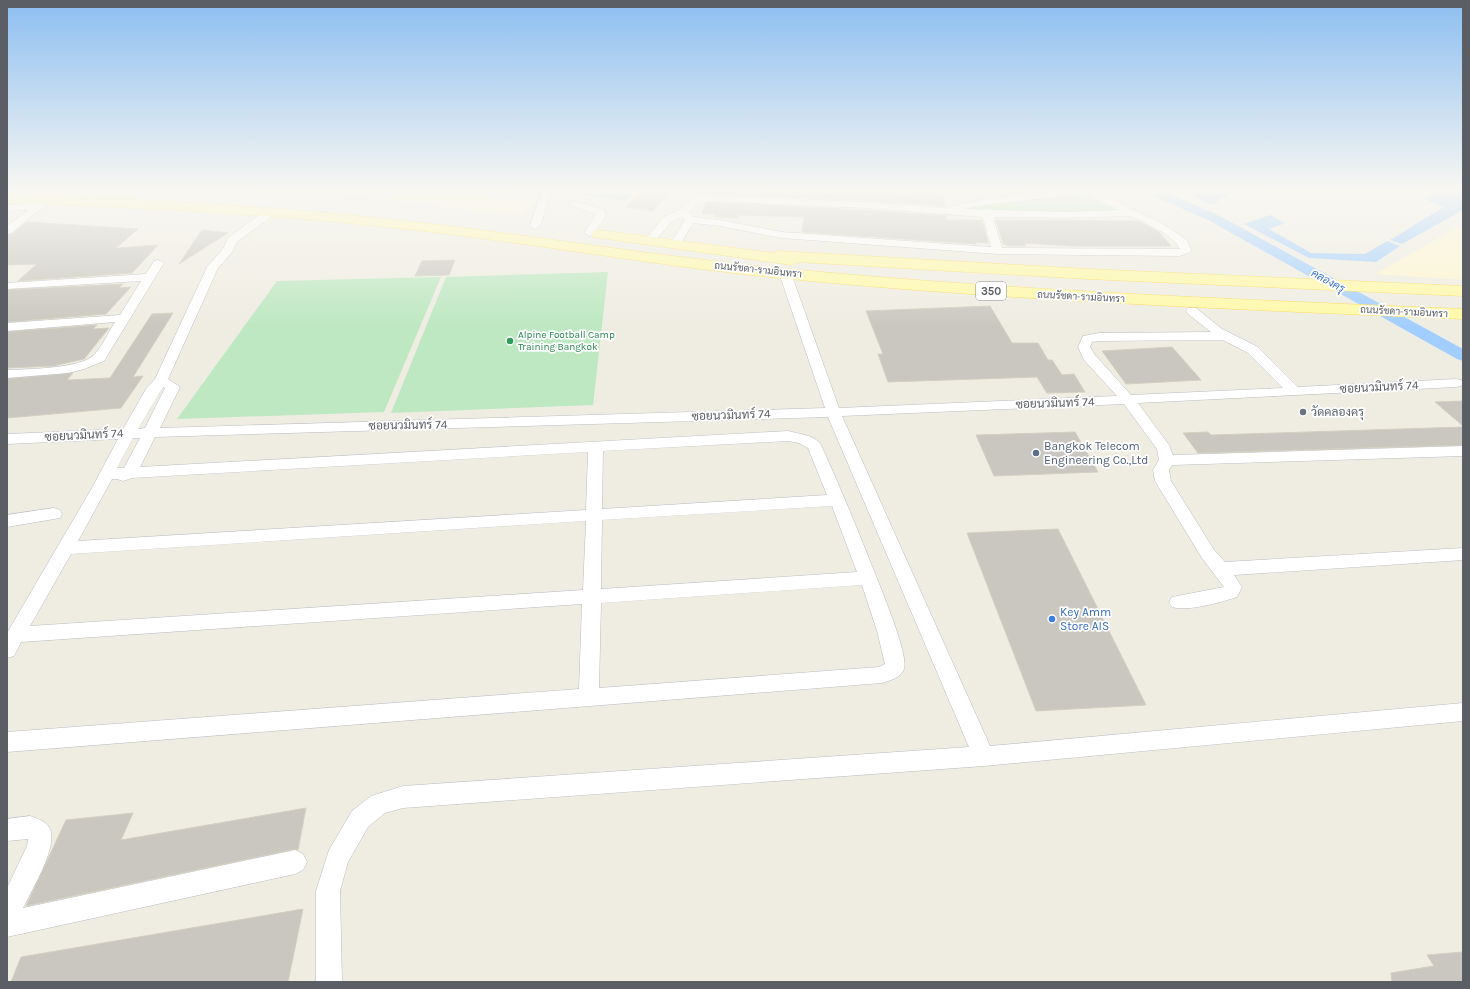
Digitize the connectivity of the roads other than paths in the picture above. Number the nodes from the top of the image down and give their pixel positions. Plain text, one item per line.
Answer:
1 (239, 235) edge
2 (255, 235) edge
3 (490, 235) edge
4 (605, 235) edge
5 (654, 235) edge
6 (678, 235) edge
7 (778, 235) edge
8 (993, 235) edge
9 (1171, 235) edge
10 (649, 241) junction
11 (674, 244) junction
12 (228, 250) junction
13 (998, 251) junction
14 (757, 255) junction
15 (158, 263) dead end
16 (760, 271) junction
17 (786, 276) junction
18 (149, 277) junction
19 (7, 286) edge
20 (1463, 291) edge
21 (1217, 298) junction
22 (1463, 303) edge
23 (1192, 311) junction
24 (1463, 314) edge
25 (123, 318) junction
26 (7, 328) edge
27 (1463, 328) edge
28 (1226, 336) junction
29 (7, 374) edge
30 (161, 380) junction
31 (1456, 383) dead end
32 (1294, 391) junction
33 (1128, 400) junction
34 (833, 411) junction
35 (150, 432) junction
36 (129, 433) junction
37 (7, 439) edge
38 (596, 448) junction
39 (1463, 451) edge
40 (1167, 460) junction
41 (130, 472) junction
42 (103, 481) junction
43 (838, 500) junction
44 (54, 514) dead end
45 (594, 515) junction
46 (7, 521) edge
47 (66, 548) junction
48 (1463, 554) edge
49 (1221, 569) junction
50 (869, 578) junction
51 (593, 597) junction
52 (1178, 602) dead end
53 (12, 642) edge
54 (589, 697) junction
55 (1463, 712) edge
56 (7, 742) edge
57 (984, 756) junction
58 (7, 830) edge
59 (295, 862) dead end
60 (7, 914) edge
61 (7, 924) edge
62 (329, 982) edge

1 - 12 street
2 - 12 street
3 - 16 main road, ถนนรัชดา-รามอินทรา / 350
4 - 10 main road, ถนนรัชดา-รามอินทรา / 350
5 - 10 street
6 - 11 street
7 - 13 street
8 - 13 street
9 - 13 street
10 - 11 main road, ถนนรัชดา-รามอินทรา / 350
11 - 14 main road, ถนนรัชดา-รามอินทรา / 350
12 - 30 street
14 - 20 main road
14 - 21 main road, ถนนรัชดา-รามอินทรา / 350
15 - 18 street
16 - 17 main road
16 - 21 main road, ถนนรัชดา-รามอินทรา / 350
17 - 23 main road
17 - 34 street
18 - 19 street
18 - 25 street
21 - 22 main road, ถนนรัชดา-รามอินทรา / 350
21 - 24 main road, ถนนรัชดา-รามอินทรา / 350
23 - 27 main road
23 - 28 street
25 - 26 street
25 - 29 street
28 - 32 street
28 - 33 street
30 - 35 street
30 - 36 street
31 - 32 street, ซอยนวมินทร์ 74
32 - 33 street, ซอยนวมินทร์ 74
33 - 34 street, ซอยนวมินทร์ 74
33 - 40 street
34 - 35 street, ซอยนวมินทร์ 74
34 - 57 street
35 - 36 street, ซอยนวมินทร์ 74
35 - 41 street
36 - 37 street, ซอยนวมินทร์ 74
36 - 42 street
38 - 41 street
38 - 43 street
38 - 45 street
39 - 40 street
40 - 49 street
41 - 42 street
42 - 47 street
43 - 45 street
43 - 50 street
44 - 46 street
45 - 47 street
45 - 51 street
47 - 53 street
48 - 49 street
49 - 52 street
50 - 51 street
50 - 54 street
51 - 53 street
51 - 54 street
54 - 56 street
55 - 57 street
57 - 62 street
58 - 60 street
59 - 61 street

